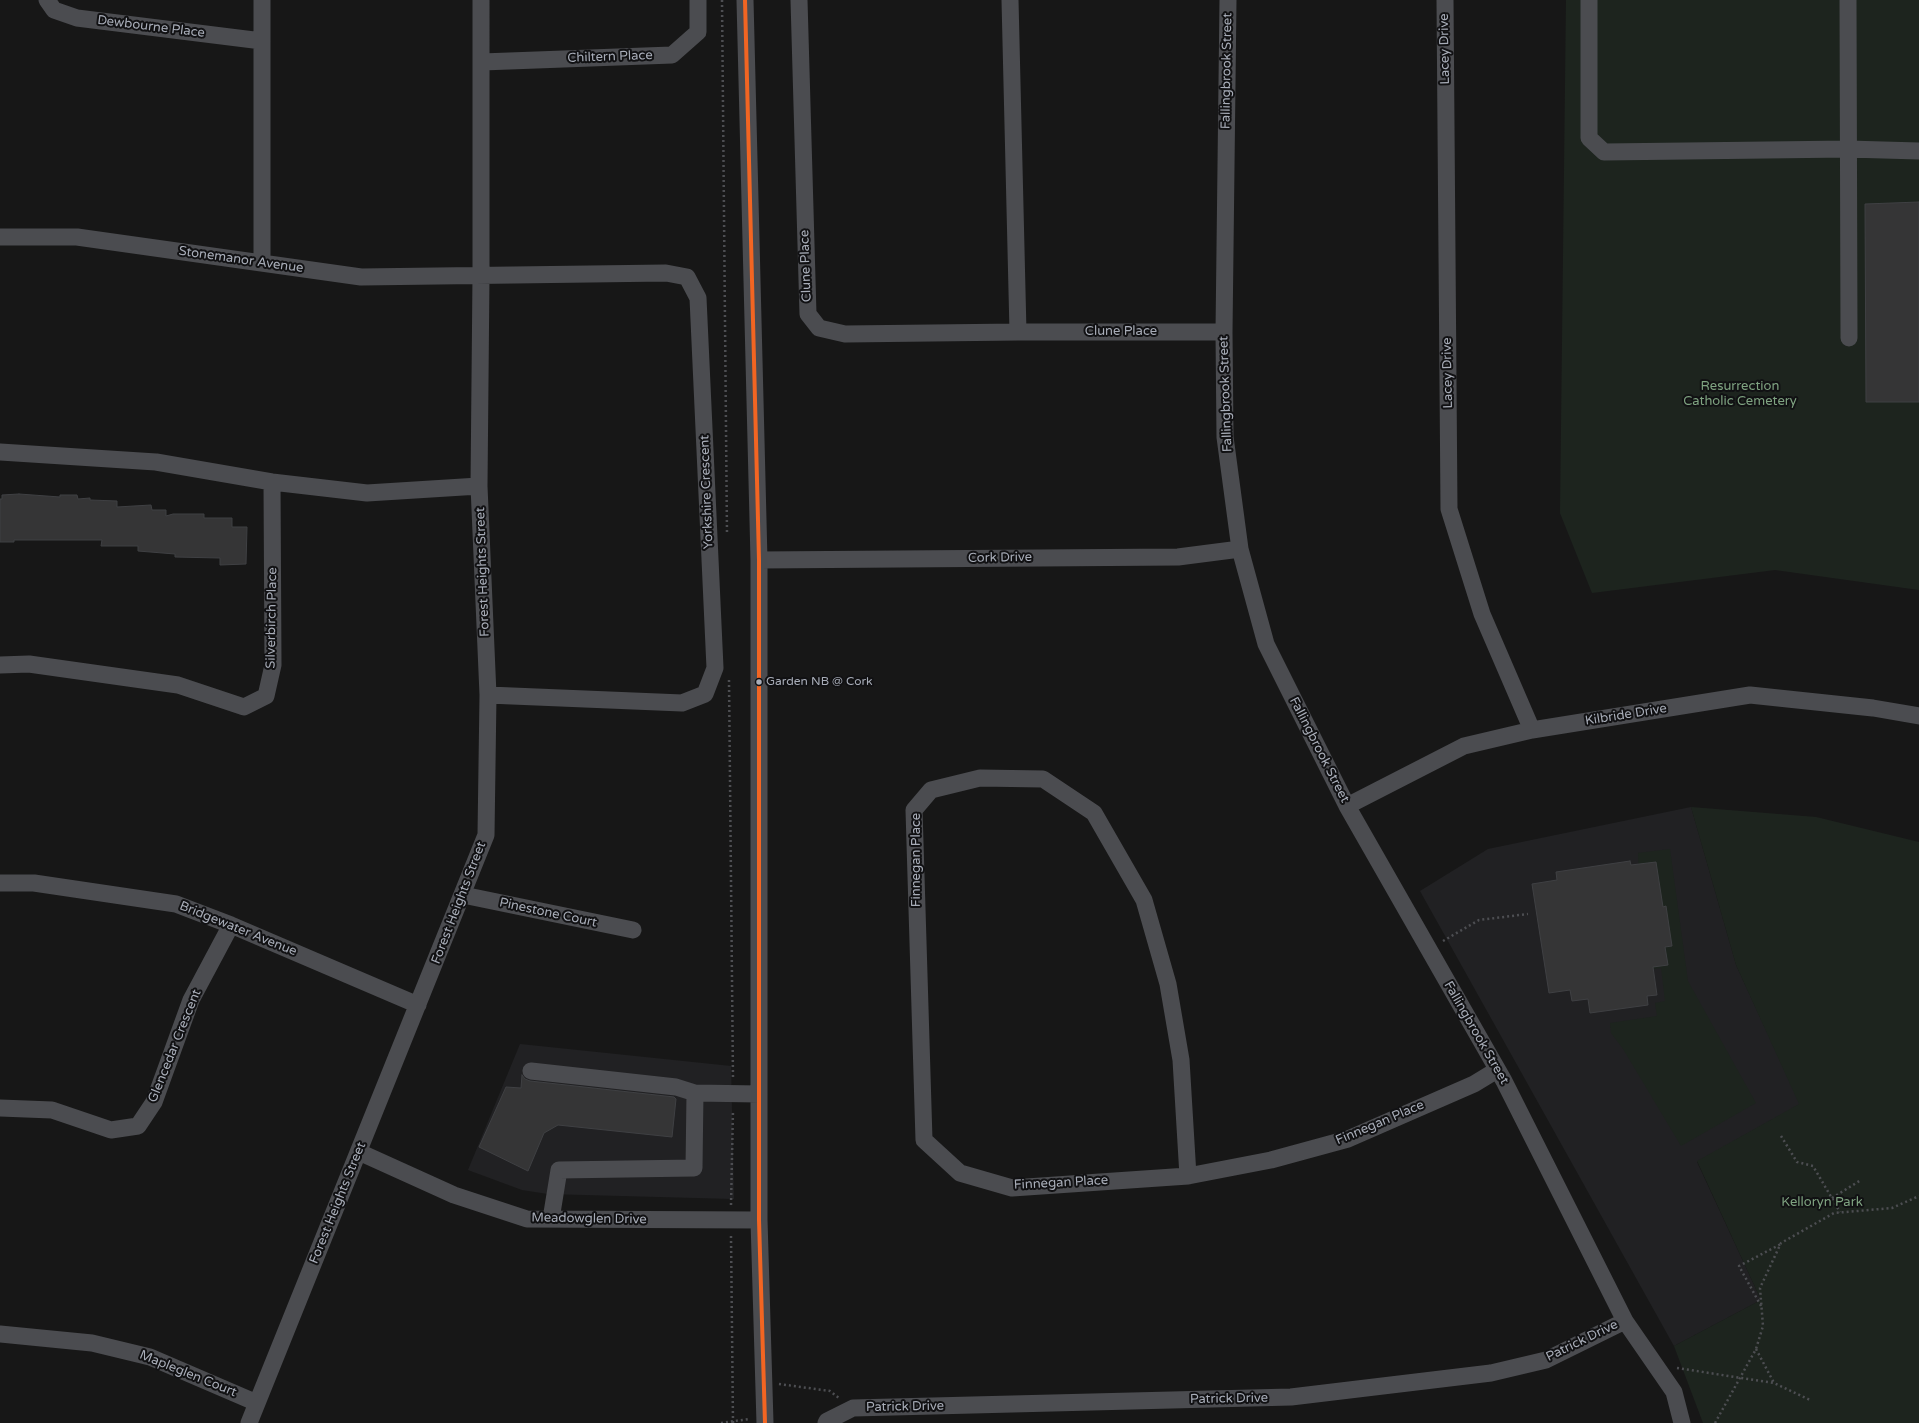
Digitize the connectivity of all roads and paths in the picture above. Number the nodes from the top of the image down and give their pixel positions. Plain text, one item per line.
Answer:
1 (47, 0) edge
2 (262, 0) edge
3 (481, 0) edge
4 (698, 0) edge
5 (722, 0) edge
6 (745, 0) edge
7 (799, 0) edge
8 (1010, 0) edge
9 (1228, 0) edge
10 (1444, 0) edge
11 (1589, 0) edge
12 (1848, 0) edge
13 (262, 41) junction
14 (482, 62) junction
15 (1848, 149) junction
16 (1919, 151) edge
17 (0, 237) edge
18 (262, 262) junction
19 (482, 275) junction
20 (1018, 332) junction
21 (1224, 332) junction
22 (1849, 338) dead end
23 (0, 452) edge
24 (272, 482) junction
25 (479, 486) junction
26 (727, 542) dead end
27 (1240, 549) junction
28 (759, 560) junction
29 (0, 666) edge
30 (729, 675) dead end
31 (488, 695) junction
32 (1919, 716) edge
33 (1532, 730) junction
34 (1347, 806) junction
35 (0, 883) edge
36 (463, 895) junction
37 (1528, 914) dead end
38 (231, 925) junction
39 (633, 930) dead end
40 (1428, 949) junction
41 (418, 1005) junction
42 (1497, 1070) junction
43 (531, 1071) dead end
44 (733, 1093) junction
45 (695, 1094) junction
46 (759, 1094) junction
47 (0, 1108) edge
48 (1781, 1136) dead end
49 (359, 1152) junction
50 (1188, 1176) junction
51 (1861, 1180) dead end
52 (1919, 1196) edge
53 (1832, 1198) junction
54 (1840, 1212) junction
55 (551, 1219) junction
56 (731, 1220) junction
57 (759, 1220) junction
58 (1781, 1243) junction
59 (1762, 1308) junction
60 (1625, 1320) junction
61 (0, 1334) edge
62 (1756, 1349) junction
63 (1655, 1364) junction
64 (1740, 1378) junction
65 (765, 1382) junction
66 (1774, 1383) junction
67 (1810, 1400) dead end
68 (257, 1403) junction
69 (853, 1408) junction
70 (765, 1419) edge
71 (733, 1422) edge
72 (249, 1423) edge
73 (722, 1423) edge
74 (826, 1423) edge
75 (1682, 1423) edge
76 (1715, 1423) edge

1 - 13 street, Dewbourne Place
2 - 13 street
3 - 14 street
4 - 14 street, Chiltern Place
5 - 26 path
6 - 28 street
7 - 20 street, Clune Place
8 - 20 street
9 - 21 street, Fallingbrook Street
10 - 33 street, Lacey Drive
11 - 15 street
12 - 15 street
13 - 18 street
14 - 19 street
15 - 16 street
15 - 22 street
17 - 18 street, Stonemanor Avenue
18 - 19 street, Stonemanor Avenue
19 - 25 street, Forest Heights Street
19 - 31 street, Yorkshire Crescent
20 - 21 street, Clune Place
21 - 27 street, Fallingbrook Street
23 - 24 street
24 - 25 street
24 - 29 street, Silverbirch Place
25 - 31 street, Forest Heights Street
27 - 28 street, Cork Drive
27 - 34 street, Fallingbrook Street
28 - 46 street
30 - 44 path
31 - 36 street, Forest Heights Street
32 - 33 street, Kilbride Drive
33 - 34 street, Kilbride Drive
34 - 40 street, Fallingbrook Street
35 - 38 street, Bridgewater Avenue
36 - 39 street, Pinestone Court
36 - 41 street, Forest Heights Street
37 - 40 path
38 - 41 street, Bridgewater Avenue
38 - 47 street, Glencedar Crescent
40 - 42 street, Fallingbrook Street
41 - 49 street, Forest Heights Street
42 - 50 street, Finnegan Place
42 - 60 street, Fallingbrook Street
43 - 45 street
44 - 45 street
44 - 46 street
44 - 56 path
45 - 55 street
46 - 57 street
48 - 53 path
49 - 55 street, Meadowglen Drive
49 - 68 street, Forest Heights Street
50 - 50 street, Finnegan Place
51 - 53 path
52 - 54 path
53 - 54 path
54 - 58 path
55 - 56 street, Meadowglen Drive
56 - 57 street, Meadowglen Drive
56 - 71 path
57 - 65 street
58 - 59 path
58 - 59 path
59 - 62 path
60 - 63 street, Fallingbrook Street
60 - 69 street, Patrick Drive
61 - 68 street, Mapleglen Court
62 - 64 path
62 - 66 path
63 - 64 path
63 - 75 street, Fallingbrook Street
64 - 66 path
64 - 76 path
65 - 69 path
65 - 70 street
66 - 67 path
68 - 72 street, Forest Heights Street
69 - 74 street, Patrick Drive
70 - 71 path
71 - 73 path

